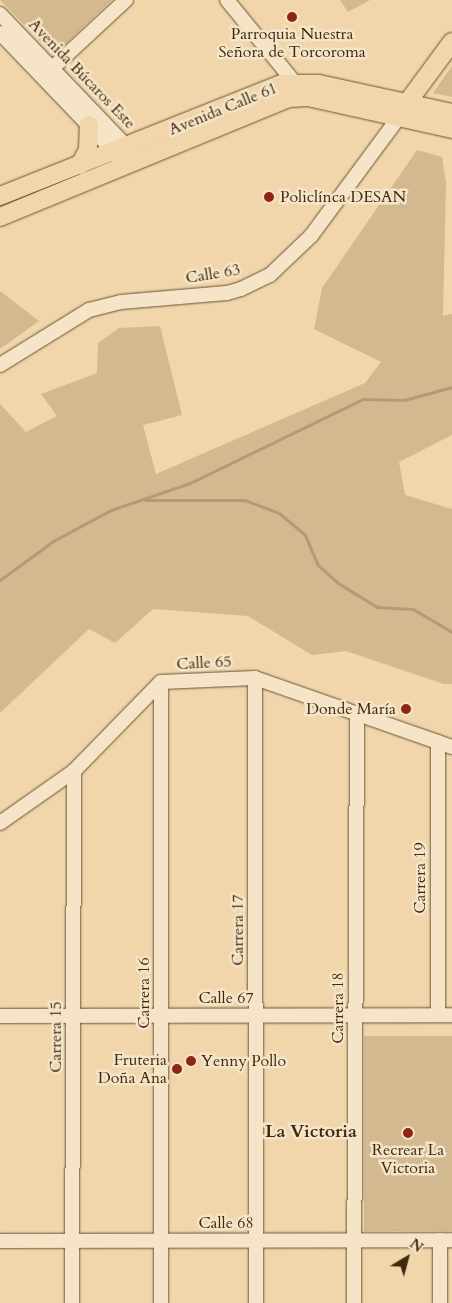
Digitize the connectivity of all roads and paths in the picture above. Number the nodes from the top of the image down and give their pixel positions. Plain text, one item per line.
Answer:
1 (126, 0) edge
2 (227, 0) edge
3 (0, 14) edge
4 (0, 33) edge
5 (452, 42) edge
6 (47, 73) junction
7 (294, 82) junction
8 (403, 110) junction
9 (452, 113) edge
10 (89, 125) junction
11 (452, 129) edge
12 (126, 155) junction
13 (80, 165) junction
14 (0, 196) edge
15 (0, 217) edge
16 (0, 365) edge
17 (256, 678) junction
18 (161, 682) junction
19 (357, 713) junction
20 (438, 742) junction
21 (452, 747) edge
22 (74, 771) junction
23 (0, 823) edge
24 (355, 1015) junction
25 (445, 1015) edge
26 (0, 1016) edge
27 (74, 1016) junction
28 (161, 1016) junction
29 (256, 1016) junction
30 (256, 1240) junction
31 (354, 1240) junction
32 (446, 1240) edge
33 (0, 1241) edge
34 (73, 1241) junction
35 (161, 1241) junction
36 (72, 1303) edge
37 (161, 1303) edge
38 (256, 1303) edge
39 (354, 1303) edge
40 (440, 1303) edge

1 - 6 street
2 - 7 street
3 - 6 street, Avenida Búcaros Este
4 - 6 street, Avenida Búcaros Este
5 - 8 main road
6 - 10 street, Avenida Búcaros Este
6 - 12 street, Avenida Búcaros Este
7 - 8 main road, Avenida Calle 61
7 - 12 main road, Avenida Calle 61
8 - 9 main road, Avenida Calle 61
8 - 11 main road, Avenida Calle 61
8 - 12 main road, Avenida Calle 61
8 - 16 street, Calle 63
10 - 12 street, Avenida Búcaros Este
10 - 13 main road
12 - 13 main road
12 - 15 main road
13 - 14 main road
17 - 18 street, Calle 65
17 - 19 street, Calle 65
17 - 29 street, Carrera 17
18 - 22 street, Calle 65
18 - 28 street, Carrera 16
19 - 20 street, Calle 65
19 - 24 street, Carrera 18
20 - 21 street, Calle 65
20 - 25 street, Carrera 19
22 - 23 street, Calle 65
22 - 27 street, Carrera 15
24 - 25 street, Calle 67
24 - 29 street, Calle 67
24 - 31 street, Carrera 18
26 - 27 street, Calle 67
27 - 28 street, Calle 67
27 - 34 street, Carrera 15
28 - 29 street, Calle 67
28 - 35 street, Carrera 16
29 - 30 street, Carrera 17
30 - 31 street, Calle 68
30 - 35 street, Calle 68
30 - 38 street, Carrera 17
31 - 32 street, Calle 68
31 - 39 street, Carrera 18
32 - 40 street
33 - 34 street, Calle 68
34 - 35 street, Calle 68
34 - 36 street, Carrera 15
35 - 37 street, Carrera 16

